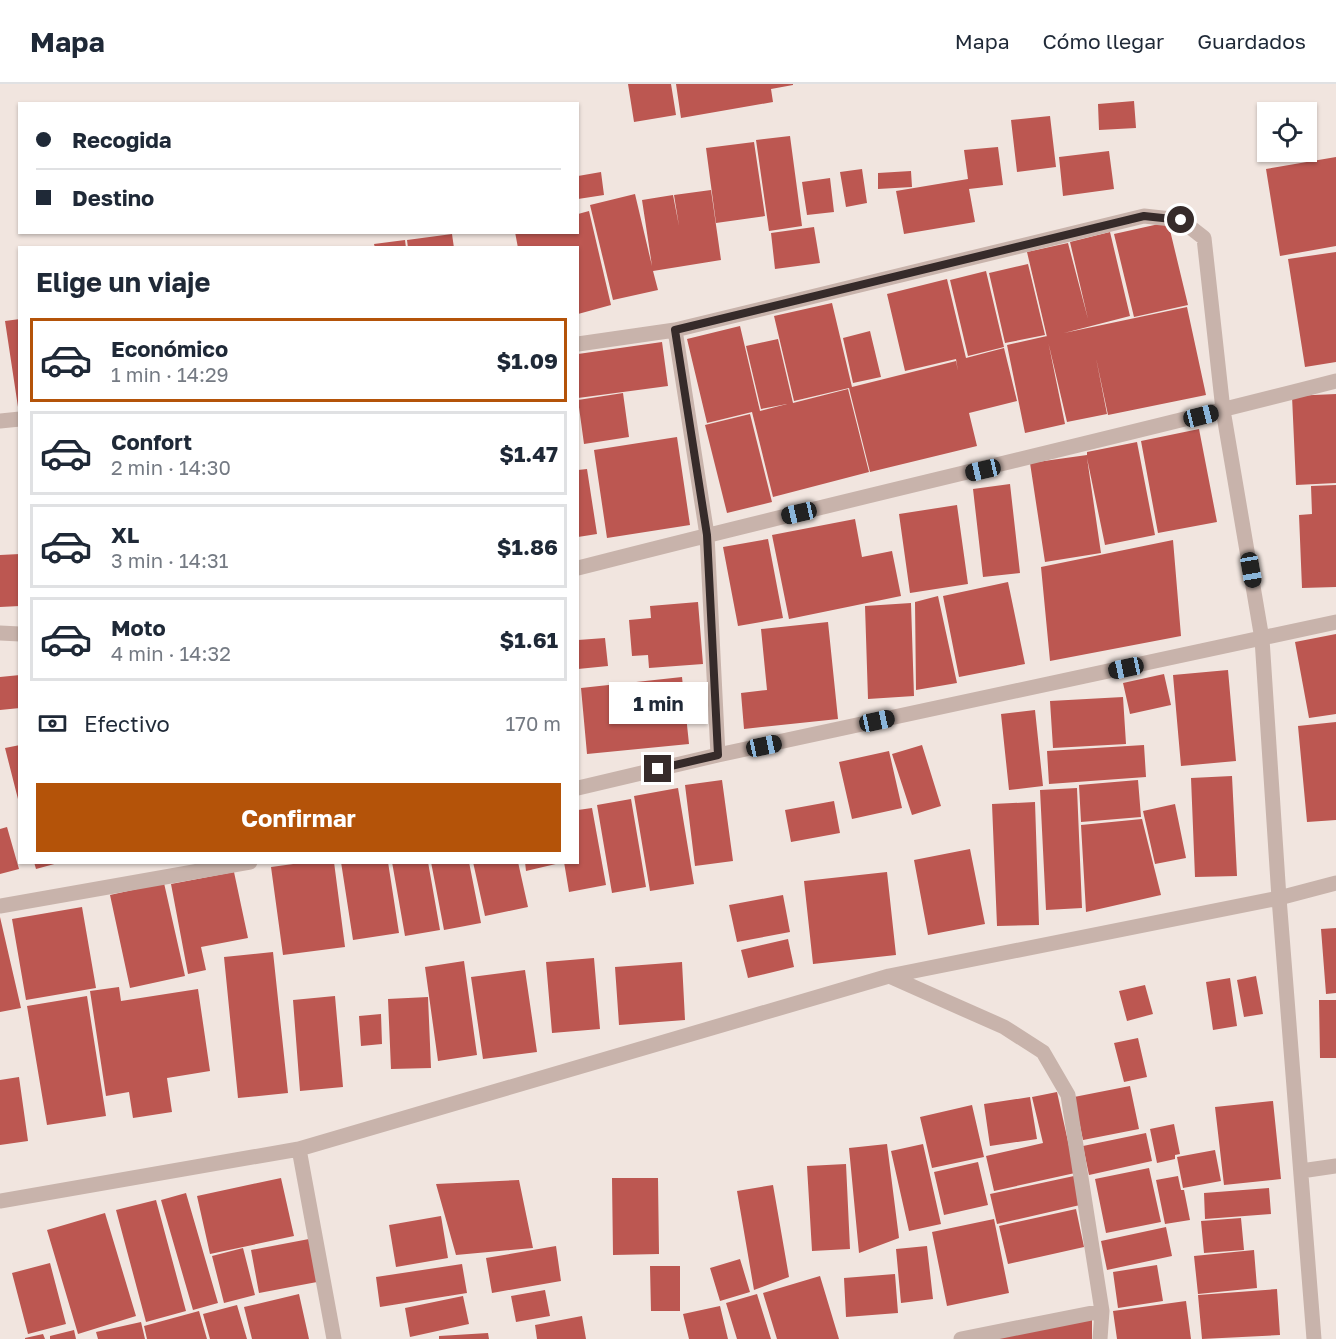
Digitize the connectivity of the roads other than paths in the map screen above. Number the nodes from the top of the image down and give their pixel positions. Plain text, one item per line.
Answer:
1 (675, 330) junction
2 (579, 344) edge
3 (1336, 381) edge
4 (1223, 410) junction
5 (18, 419) edge
6 (0, 421) edge
7 (707, 535) junction
8 (579, 568) edge
9 (1336, 622) edge
10 (0, 633) edge
11 (18, 634) edge
12 (1262, 639) junction
13 (718, 755) junction
14 (579, 788) edge
15 (239, 864) edge
16 (1336, 883) edge
17 (1279, 898) junction
18 (0, 906) edge
19 (889, 976) junction
20 (299, 1149) junction
21 (1336, 1166) edge
22 (1301, 1171) junction
23 (0, 1201) edge
24 (1102, 1311) junction
25 (334, 1339) edge
26 (961, 1339) edge
27 (1100, 1339) edge
28 (1314, 1339) edge

1 - 2 street
1 - 4 street
1 - 7 street
3 - 4 street
4 - 7 street
4 - 12 street
5 - 6 street
7 - 8 street
7 - 13 street
9 - 12 street
10 - 11 street
12 - 13 street
12 - 17 street
13 - 14 street
15 - 18 street
16 - 17 street
17 - 19 street
17 - 22 street
19 - 20 street
19 - 24 street
20 - 23 street
20 - 25 street
21 - 22 street
22 - 28 street
24 - 26 street
24 - 27 street

